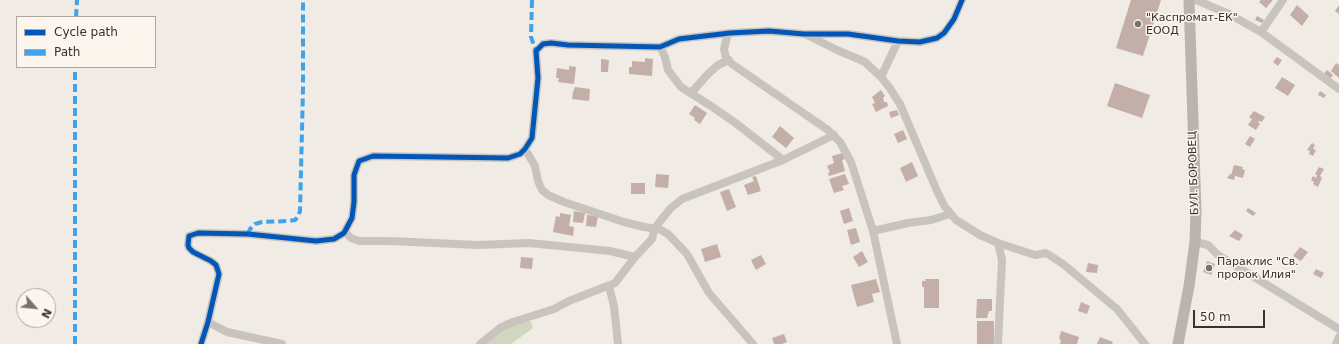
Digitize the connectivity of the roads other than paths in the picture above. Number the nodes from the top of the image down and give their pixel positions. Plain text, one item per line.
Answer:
1 (962, 0) edge
2 (1189, 0) edge
3 (1196, 0) edge
4 (1283, 0) edge
5 (1261, 32) junction
6 (728, 33) junction
7 (804, 34) junction
8 (898, 41) junction
9 (660, 47) junction
10 (729, 60) junction
11 (882, 77) junction
12 (1339, 89) edge
13 (691, 93) junction
14 (834, 135) junction
15 (525, 149) junction
16 (783, 160) junction
17 (950, 214) junction
18 (655, 228) junction
19 (344, 232) junction
20 (872, 232) junction
21 (1195, 242) junction
22 (998, 243) junction
23 (635, 257) junction
24 (609, 286) junction
25 (208, 322) junction
26 (1339, 329) edge
27 (1339, 337) edge
28 (200, 344) edge
29 (282, 344) edge
30 (480, 344) edge
31 (618, 344) edge
32 (752, 344) edge
33 (897, 344) edge
34 (998, 344) edge
35 (1146, 344) edge
36 (1178, 344) edge
37 (1336, 344) edge

1 - 8 street
2 - 21 street, БУЛ. БОРОВЕЦ
3 - 5 street
4 - 5 street
5 - 12 street
6 - 7 street
6 - 9 street
6 - 10 street
7 - 8 street
7 - 11 street
8 - 11 street
9 - 13 street
9 - 15 street
10 - 13 street
10 - 14 street
11 - 17 street
13 - 16 street
14 - 16 street
14 - 20 street
15 - 18 street
15 - 19 street
16 - 18 street
17 - 20 street
17 - 22 street
18 - 23 street
18 - 32 street
19 - 23 street
19 - 25 street
20 - 33 street
21 - 26 street
21 - 36 street, БУЛ. БОРОВЕЦ
22 - 34 street
22 - 35 street
23 - 24 street
24 - 30 street
24 - 31 street
25 - 28 street
25 - 29 street
27 - 37 street

